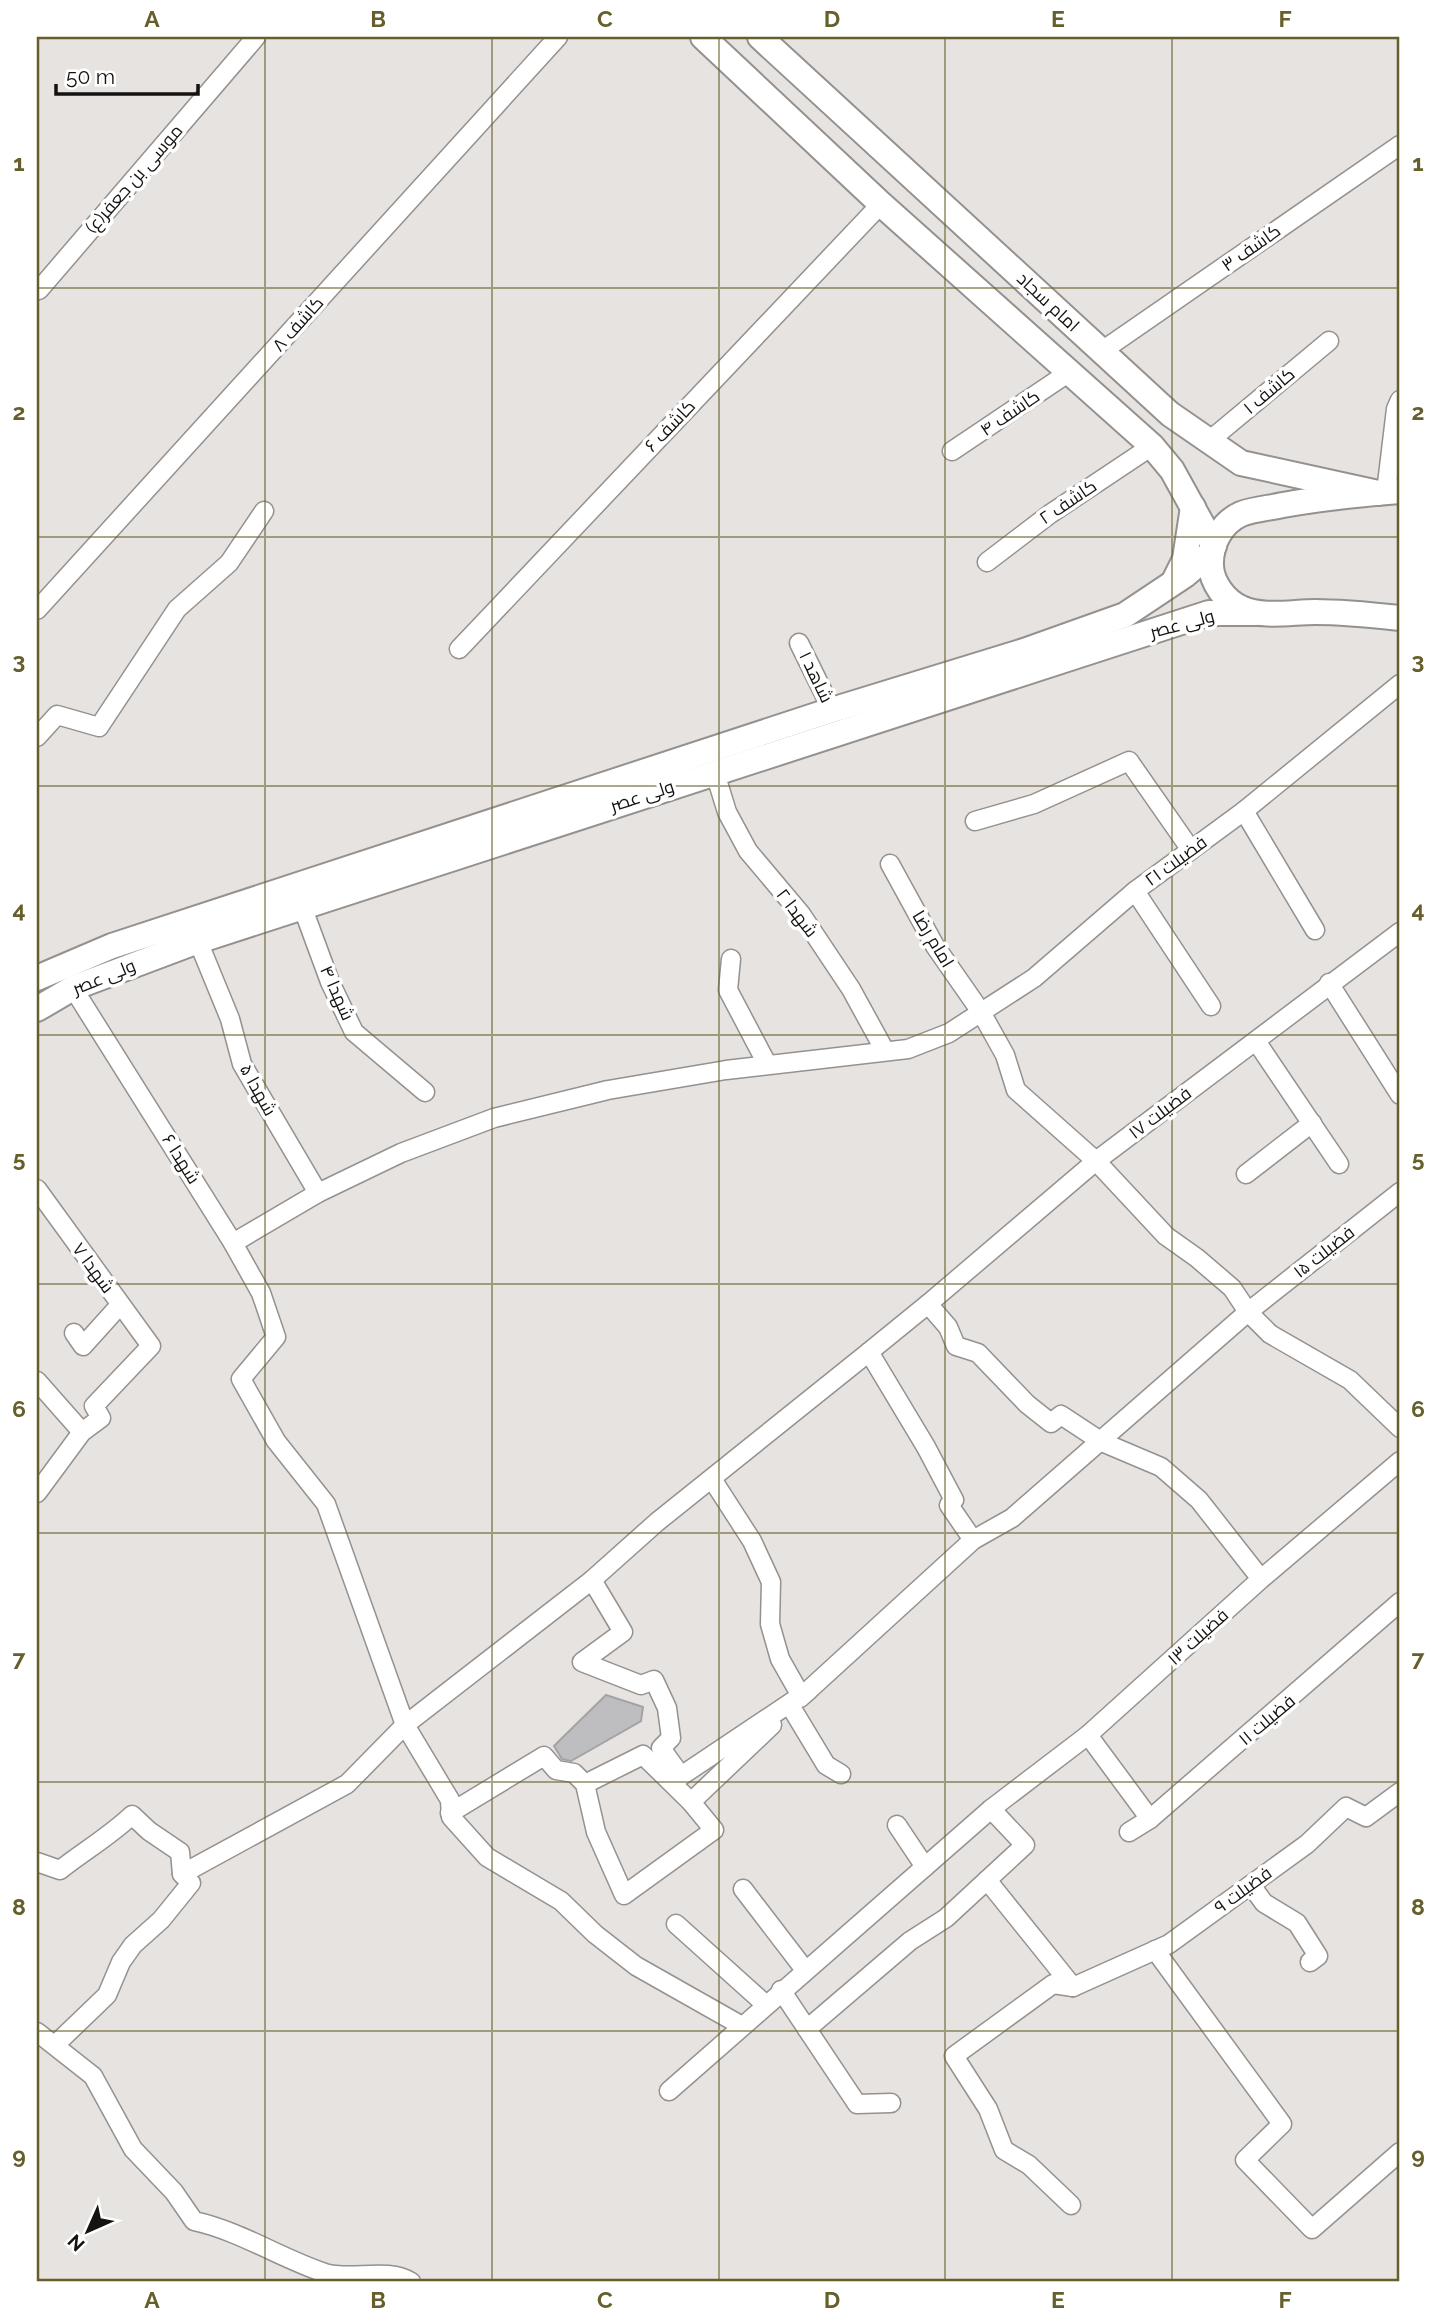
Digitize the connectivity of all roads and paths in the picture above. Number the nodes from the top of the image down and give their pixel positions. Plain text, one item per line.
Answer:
1 (256, 37) edge
2 (558, 37) edge
3 (704, 37) edge
4 (760, 37) edge
5 (1400, 145) edge
6 (881, 204) junction
7 (966, 226) junction
8 (940, 256) junction
9 (39, 289) dead end
10 (1329, 341) dead end
11 (1102, 351) junction
12 (1068, 373) junction
13 (1400, 400) edge
14 (1209, 441) junction
15 (1152, 446) junction
16 (952, 451) dead end
17 (1388, 492) edge
18 (1193, 506) junction
19 (264, 511) dead end
20 (1213, 549) junction
21 (986, 562) dead end
22 (1174, 582) junction
23 (37, 610) edge
24 (1255, 613) junction
25 (1400, 618) edge
26 (799, 643) dead end
27 (458, 649) dead end
28 (1400, 684) edge
29 (832, 710) junction
30 (37, 737) edge
31 (712, 762) junction
32 (1244, 811) junction
33 (975, 821) dead end
34 (1191, 850) junction
35 (890, 864) dead end
36 (1136, 891) junction
37 (302, 906) junction
38 (1315, 930) dead end
39 (1400, 932) edge
40 (198, 941) junction
41 (731, 959) dead end
42 (37, 978) edge
43 (1329, 983) junction
44 (73, 988) junction
45 (1211, 1006) dead end
46 (37, 1009) edge
47 (982, 1012) junction
48 (1256, 1041) junction
49 (885, 1051) junction
50 (767, 1064) junction
51 (425, 1092) dead end
52 (1400, 1095) edge
53 (1312, 1123) junction
54 (1096, 1161) junction
55 (1339, 1164) dead end
56 (1246, 1174) dead end
57 (37, 1189) edge
58 (1400, 1192) edge
59 (318, 1193) junction
60 (233, 1243) junction
61 (928, 1304) junction
62 (120, 1305) junction
63 (1248, 1312) junction
64 (74, 1333) dead end
65 (869, 1352) junction
66 (37, 1381) edge
67 (1400, 1428) edge
68 (82, 1432) junction
69 (1102, 1442) junction
70 (1400, 1461) edge
71 (712, 1479) junction
72 (37, 1493) edge
73 (973, 1541) junction
74 (1261, 1579) junction
75 (592, 1580) junction
76 (1400, 1602) edge
77 (800, 1698) junction
78 (405, 1726) junction
79 (1088, 1735) junction
80 (841, 1774) dead end
81 (585, 1784) junction
82 (1400, 1792) edge
83 (691, 1802) junction
84 (991, 1809) junction
85 (450, 1813) junction
86 (1150, 1819) junction
87 (897, 1825) dead end
88 (1129, 1832) dead end
89 (37, 1862) edge
90 (925, 1867) junction
91 (182, 1874) junction
92 (987, 1880) junction
93 (1251, 1885) junction
94 (743, 1889) dead end
95 (676, 1924) dead end
96 (1154, 1950) junction
97 (1310, 1962) dead end
98 (805, 1970) junction
99 (1073, 1987) junction
100 (781, 1990) junction
101 (765, 2004) junction
102 (742, 2026) junction
103 (807, 2029) junction
104 (37, 2032) edge
105 (56, 2044) junction
106 (668, 2091) dead end
107 (891, 2103) dead end
108 (1400, 2152) edge
109 (1071, 2205) dead end
110 (411, 2282) edge

1 - 9 street, موسی بن جعفر(ع)
2 - 23 street, کاشف ۸
3 - 6 main road
4 - 7 main road, امام سجاد
5 - 11 street, کاشف ۳
6 - 8 main road
6 - 27 street, کاشف ۶
7 - 8 main road
7 - 11 main road, امام سجاد
8 - 12 main road
10 - 14 street, کاشف ۱
11 - 14 main road, امام سجاد
12 - 15 main road
12 - 16 street, کاشف ۴
13 - 17 street
14 - 17 main road, امام سجاد
15 - 18 main road
15 - 21 street, کاشف ۲
17 - 20 main road, ولی عصر
18 - 20 main road
18 - 22 main road
19 - 30 street
20 - 22 main road, ولی عصر
20 - 24 main road
22 - 29 main road, ولی عصر
24 - 25 main road, ولی عصر
24 - 31 main road, ولی عصر
26 - 29 street, شاهد ۱
28 - 32 street, فضیلت ۲۱
29 - 31 main road, ولی عصر
31 - 37 main road, ولی عصر
31 - 42 main road, ولی عصر
31 - 49 street, شهدا ۲
32 - 34 street, فضیلت ۲۱
32 - 38 street
33 - 34 street
34 - 36 street, فضیلت ۲۱
35 - 47 street, امام رضا
36 - 45 street
36 - 47 street, فضیلت ۲۱
37 - 40 main road, ولی عصر
37 - 51 street, شهدا ۴
39 - 43 street, فضیلت ۱۷
40 - 44 main road, ولی عصر
40 - 59 street, شهدا ۵
41 - 50 street
43 - 48 street, فضیلت ۱۷
43 - 52 street
44 - 46 main road, ولی عصر
44 - 60 street, شهدا ۶
47 - 49 street, فضیلت ۲۱
47 - 54 street, امام رضا
48 - 53 street
48 - 54 street, فضیلت ۱۷
49 - 50 street, فضیلت ۲۱
50 - 59 street, فضیلت ۲۱
53 - 55 street
53 - 56 street
54 - 61 street, فضیلت ۱۷
54 - 63 street, امام رضا
57 - 62 street, شهدا ۷
58 - 63 street, فضیلت ۱۵
59 - 60 street, فضیلت ۲۱
60 - 78 street, شهدا ۶
61 - 65 street, فضیلت ۱۷
61 - 69 street
62 - 64 street
62 - 68 street, شهدا ۷
63 - 67 street, امام رضا
63 - 69 street, فضیلت ۱۵
65 - 71 street, فضیلت ۱۷
65 - 73 street
66 - 68 street
68 - 72 street
69 - 73 street, فضیلت ۱۵
69 - 74 street
70 - 74 street, فضیلت ۱۳
71 - 75 street, فضیلت ۱۷
71 - 77 street
73 - 77 street, فضیلت ۱۵
74 - 79 street, فضیلت ۱۳
75 - 77 street
75 - 78 street, فضیلت ۱۷
76 - 86 street, فضیلت ۱۱
77 - 80 street
77 - 83 street
78 - 85 street
78 - 91 street, فضیلت ۱۷
79 - 84 street, فضیلت ۱۳
79 - 86 street
81 - 83 street
81 - 83 street
81 - 85 street
82 - 93 street, فضیلت ۹
84 - 90 street, فضیلت ۱۳
84 - 92 street
85 - 102 street
86 - 88 street, فضیلت ۱۱
87 - 90 street
89 - 91 street
90 - 98 street, فضیلت ۱۳
91 - 105 street
92 - 99 street
92 - 103 street
93 - 96 street, فضیلت ۹
93 - 97 street
94 - 98 street
95 - 101 street
96 - 99 street, فضیلت ۹
96 - 108 street
98 - 100 street, فضیلت ۱۳
99 - 109 street, فضیلت ۹
100 - 101 street, فضیلت ۱۳
100 - 103 street
101 - 102 street, فضیلت ۱۳
102 - 106 street, فضیلت ۱۳
103 - 107 street
104 - 105 street
105 - 110 street

